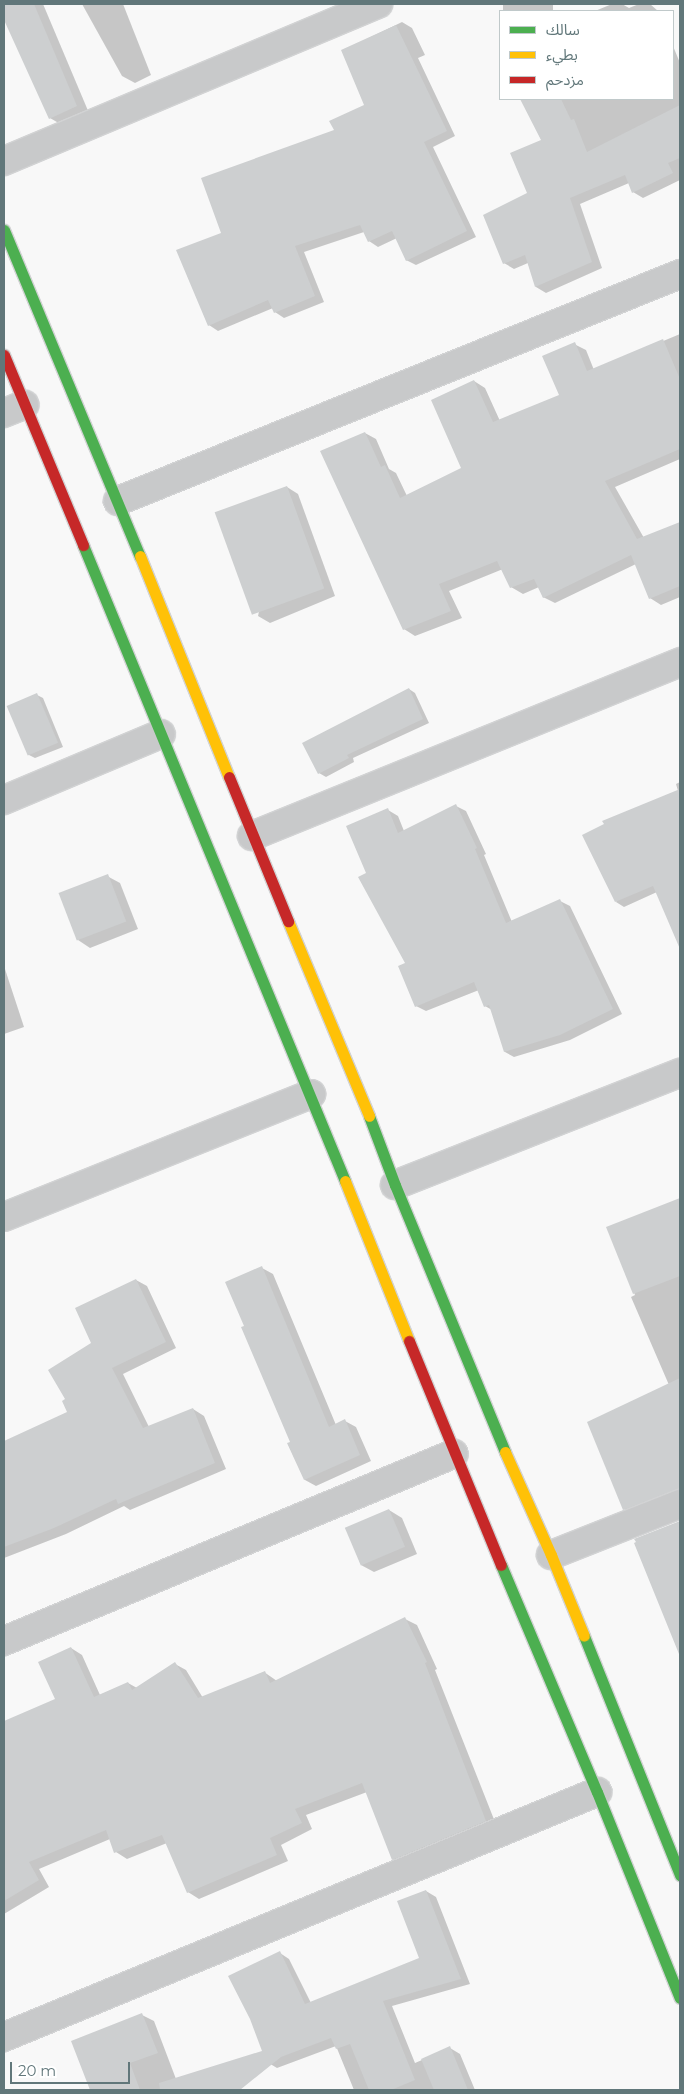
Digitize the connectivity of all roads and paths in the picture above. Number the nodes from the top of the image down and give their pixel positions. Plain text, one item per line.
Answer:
1 (378, 4) edge
2 (4, 161) edge
3 (4, 230) edge
4 (680, 274) edge
5 (4, 355) edge
6 (14, 409) edge
7 (118, 501) junction
8 (680, 662) edge
9 (161, 734) junction
10 (4, 800) edge
11 (252, 836) junction
12 (680, 1073) edge
13 (311, 1094) junction
14 (395, 1185) junction
15 (4, 1217) edge
16 (454, 1454) junction
17 (680, 1504) edge
18 (551, 1555) junction
19 (4, 1641) edge
20 (596, 1792) junction
21 (680, 1875) edge
22 (680, 1998) edge
23 (4, 2037) edge

1 - 2 street
3 - 7 main road
4 - 7 street
5 - 6 main road
6 - 9 main road
7 - 11 main road
8 - 11 street
9 - 10 street
9 - 13 main road
11 - 14 main road
12 - 14 street
13 - 15 street
13 - 16 main road
14 - 18 main road
16 - 19 street
16 - 20 main road
17 - 18 street
18 - 21 main road
20 - 22 main road
20 - 23 street

